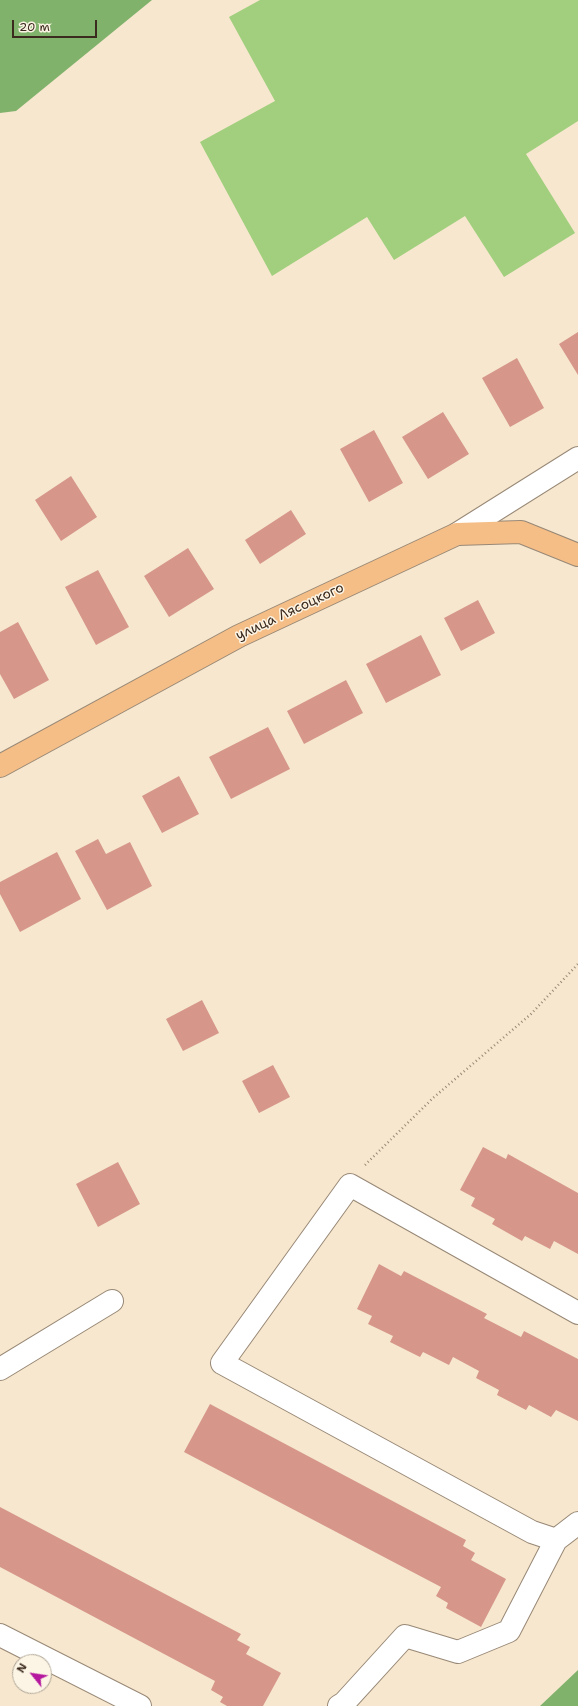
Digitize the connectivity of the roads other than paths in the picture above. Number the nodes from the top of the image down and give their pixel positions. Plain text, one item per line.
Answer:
1 (578, 458) edge
2 (457, 534) junction
3 (578, 555) edge
4 (1, 763) edge
5 (112, 1301) dead end
6 (578, 1313) edge
7 (0, 1369) edge
8 (578, 1523) edge
9 (556, 1540) junction
10 (0, 1635) edge
11 (140, 1706) edge
12 (339, 1706) edge

1 - 2 street, улица Лясоцкого
2 - 3 main road
2 - 4 main road, улица Лясоцкого
5 - 7 street
6 - 9 street
8 - 9 street
9 - 12 street
10 - 11 street

